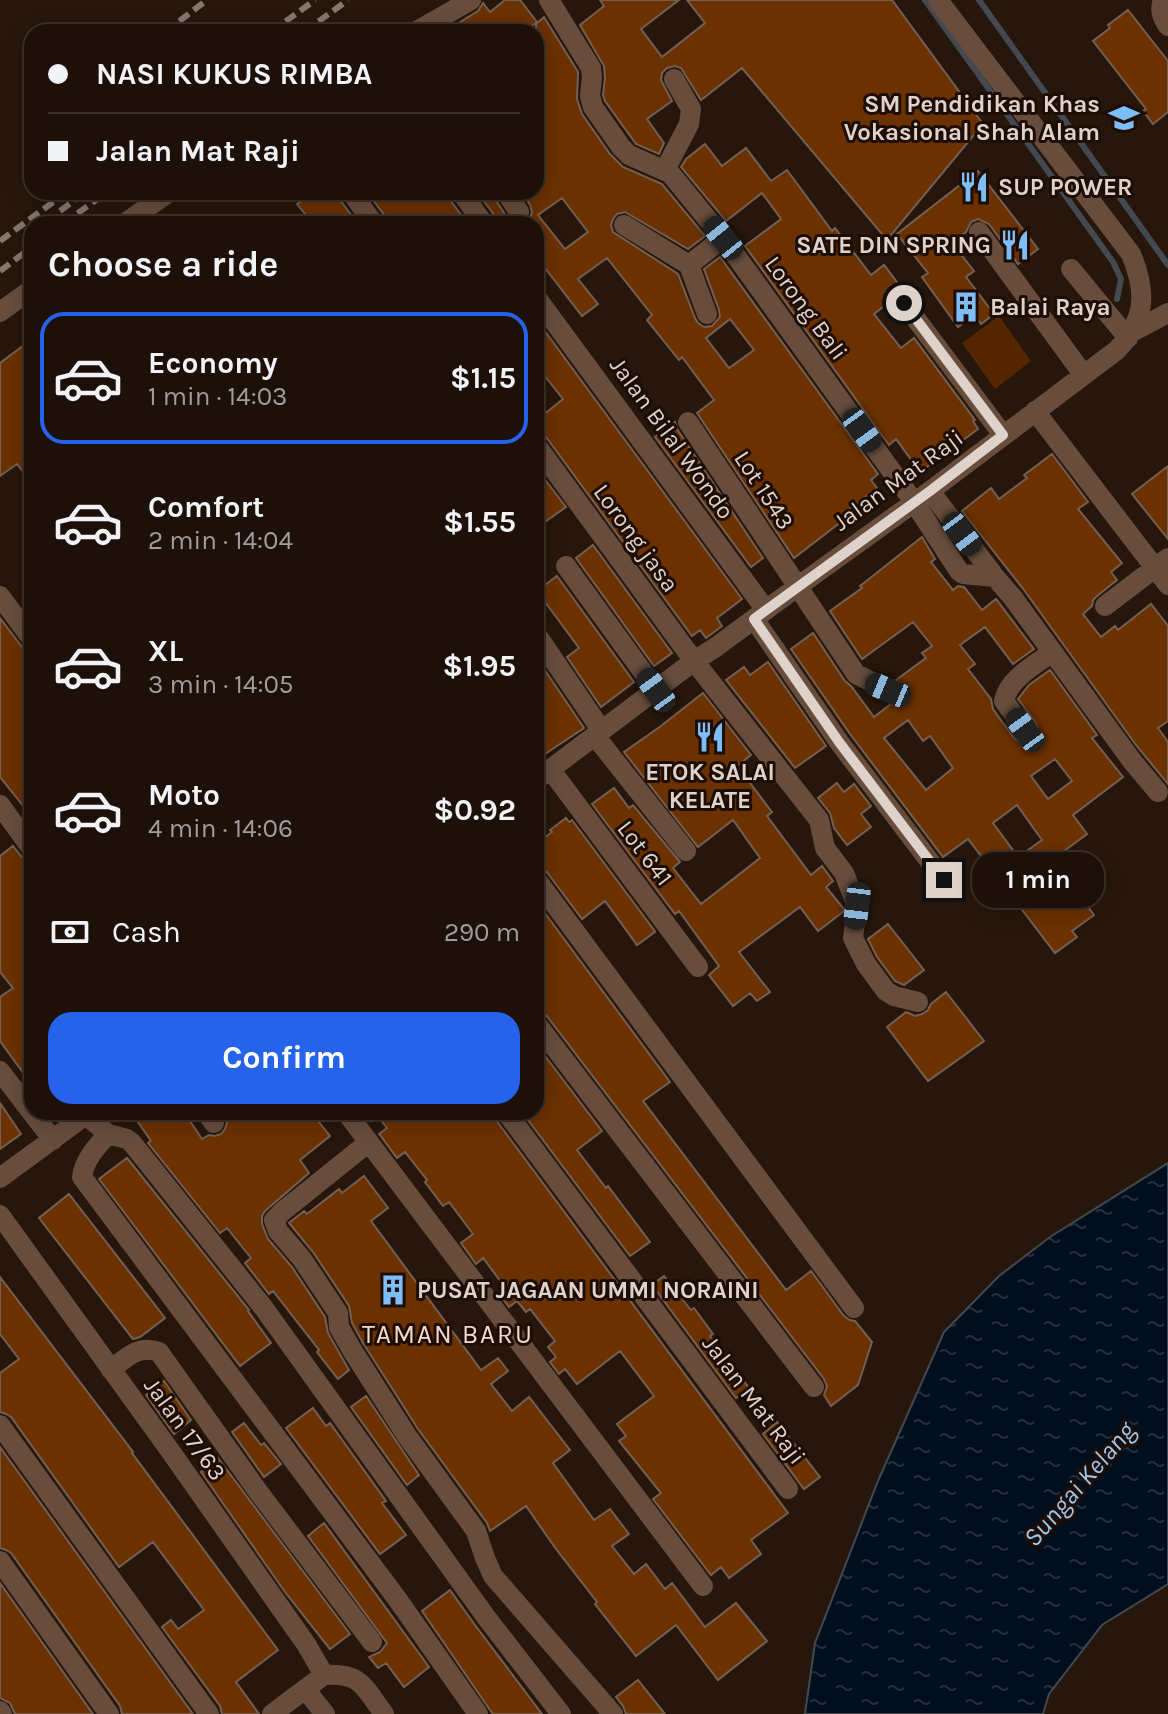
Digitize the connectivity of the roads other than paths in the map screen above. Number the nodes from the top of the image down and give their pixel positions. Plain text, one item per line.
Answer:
1 (471, 0) edge
2 (549, 0) edge
3 (938, 0) edge
4 (1163, 0) edge
5 (429, 24) edge
6 (1168, 26) edge
7 (674, 79) dead end
8 (665, 170) junction
9 (158, 200) edge
10 (511, 200) edge
11 (519, 212) dead end
12 (135, 216) edge
13 (624, 225) dead end
14 (979, 232) dead end
15 (723, 238) junction
16 (689, 265) junction
17 (1071, 269) dead end
18 (24, 295) edge
19 (904, 303) dead end
20 (544, 308) edge
21 (0, 312) edge
22 (1168, 313) edge
23 (707, 314) dead end
24 (1130, 335) junction
25 (1083, 374) junction
26 (1035, 411) junction
27 (688, 422) dead end
28 (1003, 435) junction
29 (544, 456) edge
30 (922, 496) junction
31 (1161, 563) edge
32 (566, 566) dead end
33 (1168, 585) edge
34 (797, 587) junction
35 (0, 596) edge
36 (1105, 606) dead end
37 (760, 614) junction
38 (24, 628) edge
39 (544, 647) edge
40 (1053, 652) junction
41 (694, 661) junction
42 (656, 690) junction
43 (888, 690) dead end
44 (1025, 730) dead end
45 (599, 734) junction
46 (544, 773) edge
47 (544, 781) edge
48 (1158, 792) dead end
49 (0, 805) edge
50 (24, 838) edge
51 (686, 851) dead end
52 (944, 880) dead end
53 (544, 890) edge
54 (698, 967) dead end
55 (918, 1002) dead end
56 (544, 1033) edge
57 (0, 1071) edge
58 (24, 1102) edge
59 (38, 1120) edge
60 (79, 1120) edge
61 (95, 1120) edge
62 (352, 1120) edge
63 (512, 1120) edge
64 (108, 1134) junction
65 (53, 1140) junction
66 (369, 1142) junction
67 (0, 1178) edge
68 (0, 1215) edge
69 (854, 1308) dead end
70 (111, 1370) junction
71 (814, 1387) dead end
72 (0, 1425) edge
73 (788, 1489) dead end
74 (0, 1561) edge
75 (703, 1586) dead end
76 (372, 1642) dead end
77 (324, 1675) junction
78 (305, 1689) junction
79 (109, 1714) edge
80 (209, 1714) edge
81 (272, 1714) edge
82 (325, 1714) edge
83 (384, 1714) edge
84 (478, 1714) edge
85 (561, 1714) edge
86 (613, 1714) edge

1 - 5 street
2 - 8 street, Lorong Bali
3 - 24 street
4 - 6 street
7 - 8 street
8 - 15 street, Lorong Bali
9 - 12 street
10 - 11 street
13 - 16 street
14 - 25 street
15 - 16 street
15 - 30 street, Lorong Bali
16 - 23 street
17 - 24 street
18 - 21 street
19 - 28 street
20 - 37 street, Jalan Bilal Wondo
22 - 24 street, Jalan Mat Raji
24 - 25 street, Jalan Mat Raji
25 - 26 street, Jalan Mat Raji
26 - 28 street, Jalan Mat Raji
26 - 31 street
27 - 34 street, Lot 1543
28 - 30 street, Jalan Mat Raji
29 - 41 street, Lorong jasa
30 - 34 street, Jalan Mat Raji
30 - 40 street, Lorong Bali
31 - 33 street
31 - 36 street
32 - 42 street
34 - 37 street, Jalan Mat Raji
34 - 43 street, Lot 1543
35 - 38 street
37 - 41 street, Jalan Mat Raji
37 - 52 street
39 - 45 street
40 - 44 street
40 - 48 street
41 - 42 street, Jalan Mat Raji
41 - 55 street, Lorong jasa
42 - 45 street, Jalan Mat Raji
45 - 46 street, Jalan Mat Raji
45 - 51 street
47 - 54 street, Lot 641
49 - 50 street
53 - 69 street
56 - 71 street
57 - 58 street
59 - 65 street
60 - 65 street
61 - 64 street
62 - 66 street
63 - 73 street, Jalan Mat Raji
64 - 84 street
64 - 85 street
65 - 67 street
66 - 75 street
66 - 86 street
68 - 70 street, Jalan 17/63
70 - 76 street
70 - 77 street, Jalan 17/63
72 - 80 street
74 - 79 street
77 - 78 street
77 - 83 street
78 - 81 street
78 - 82 street

